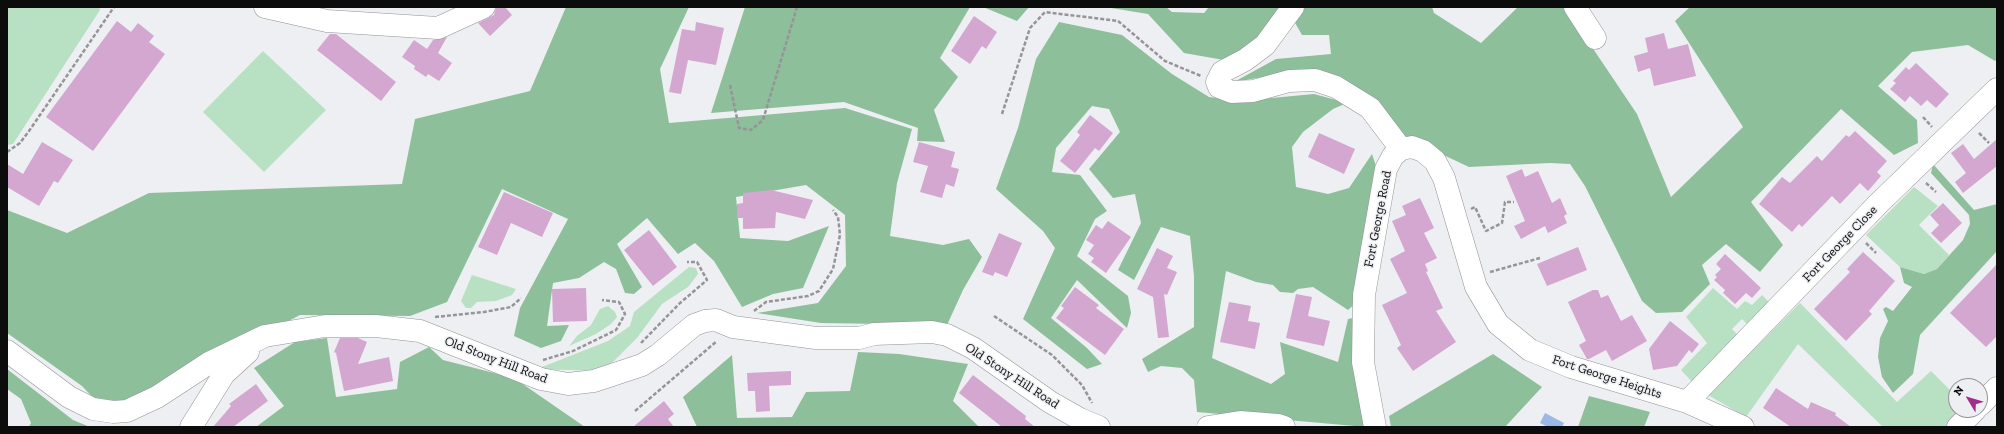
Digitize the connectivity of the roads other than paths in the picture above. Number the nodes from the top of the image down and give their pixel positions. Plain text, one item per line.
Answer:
1 (265, 7) edge
2 (484, 7) edge
3 (1293, 7) edge
4 (1575, 7) edge
5 (1595, 38) dead end
6 (1997, 89) edge
7 (1401, 149) junction
8 (265, 336) junction
9 (7, 351) edge
10 (1997, 388) edge
11 (1988, 397) edge
12 (1687, 402) junction
13 (1967, 418) edge
14 (191, 427) edge
15 (1099, 427) edge
16 (1208, 427) edge
17 (1284, 427) edge
18 (1374, 427) edge
19 (1743, 427) edge
20 (1958, 427) edge

1 - 2 street
3 - 7 street
4 - 5 street
6 - 12 street, Fort George Close
7 - 12 street, Fort George Heights
7 - 18 street, Fort George Road
8 - 9 street, Old Stony Hill Road
8 - 14 street
8 - 15 street, Old Stony Hill Road
10 - 11 street
12 - 19 street, Fort George Heights
13 - 20 street
16 - 17 street

